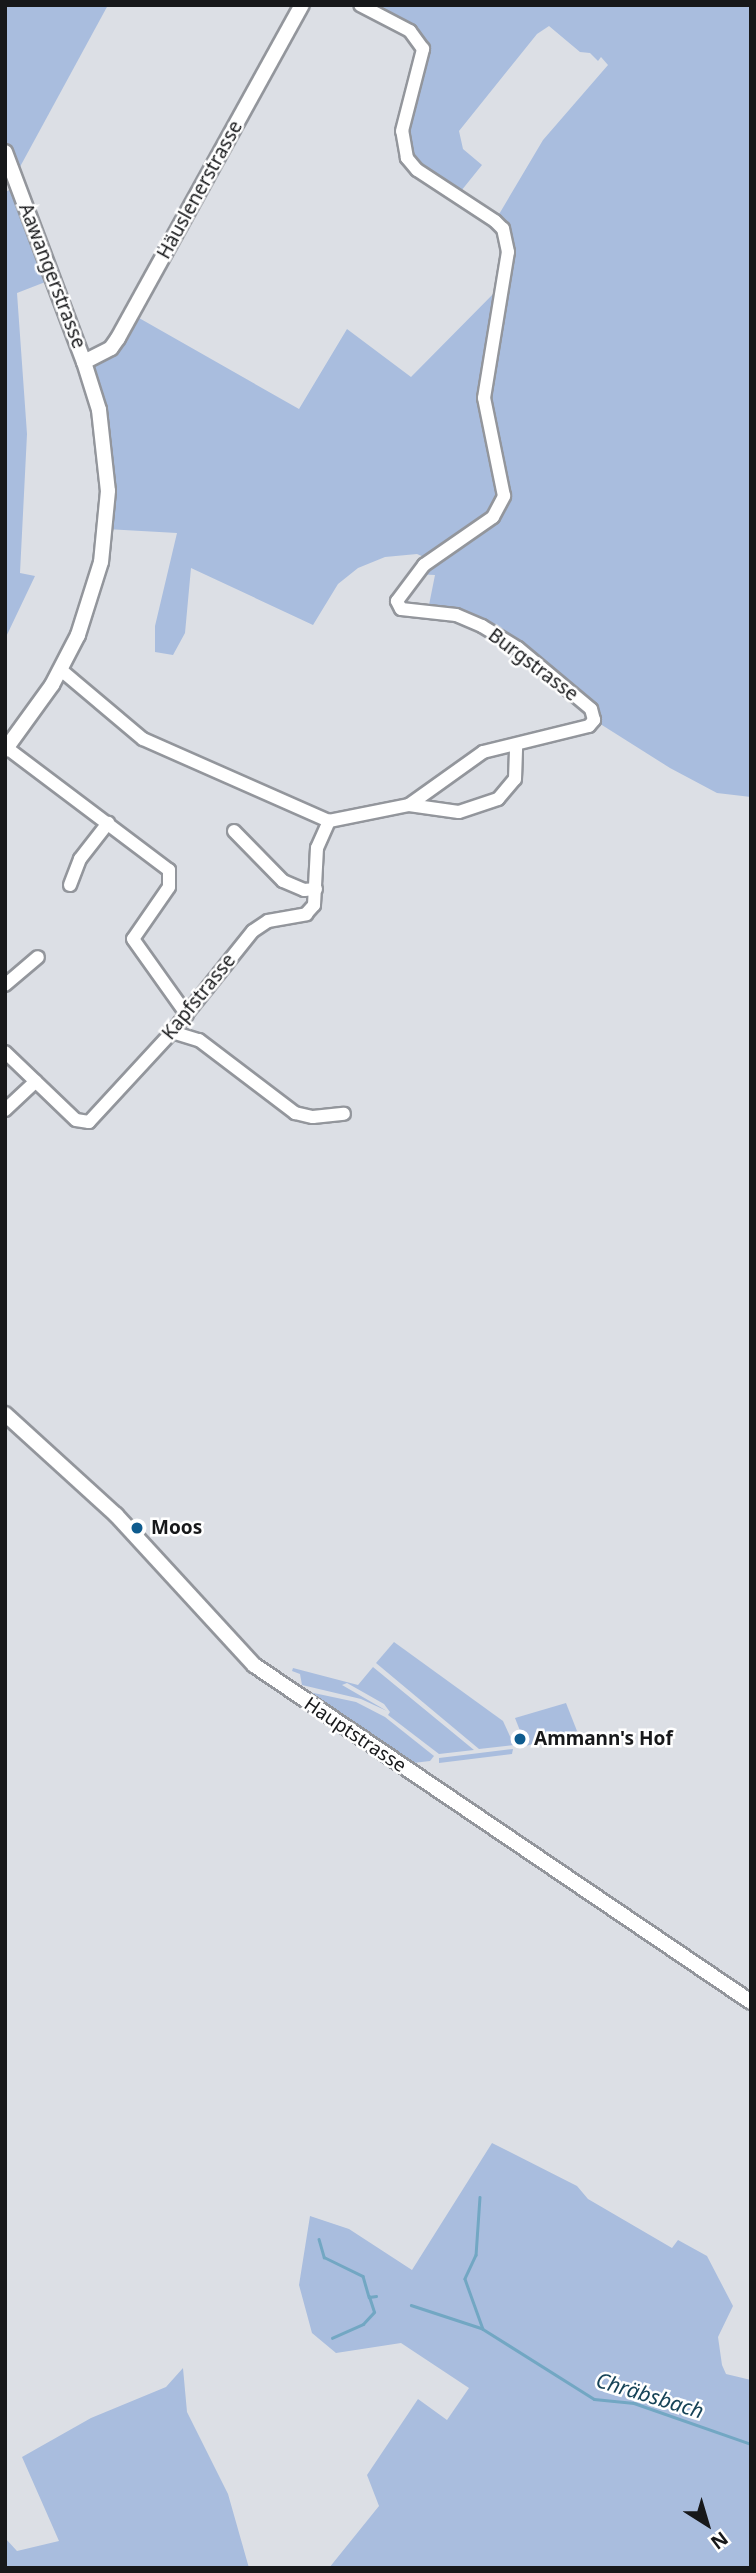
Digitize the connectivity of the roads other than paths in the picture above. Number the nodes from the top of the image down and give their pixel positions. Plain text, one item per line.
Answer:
1 (302, 5) edge
2 (360, 5) edge
3 (5, 152) edge
4 (85, 362) junction
5 (61, 670) junction
6 (516, 746) junction
7 (6, 749) edge
8 (409, 805) junction
9 (329, 821) junction
10 (108, 823) junction
11 (234, 831) dead end
12 (70, 885) dead end
13 (316, 889) junction
14 (38, 957) dead end
15 (5, 985) edge
16 (187, 1015) junction
17 (172, 1032) junction
18 (8, 1060) edge
19 (36, 1082) junction
20 (5, 1110) edge
21 (344, 1114) dead end
22 (5, 1414) edge
23 (751, 2002) edge

1 - 4 street, Häuslenerstrasse
2 - 6 street, Burgstrasse
3 - 4 street, Aawangerstrasse
4 - 5 street
5 - 7 street
5 - 9 street
6 - 8 street, Burgstrasse
6 - 8 street
7 - 10 street
8 - 9 street, Burgstrasse
9 - 13 street
10 - 12 street
10 - 16 street
11 - 13 street
13 - 16 street, Kapfstrasse
14 - 15 street
16 - 17 street, Kapfstrasse
17 - 19 street, Kapfstrasse
17 - 21 street
18 - 19 street
19 - 20 street
22 - 23 street, Hauptstrasse

